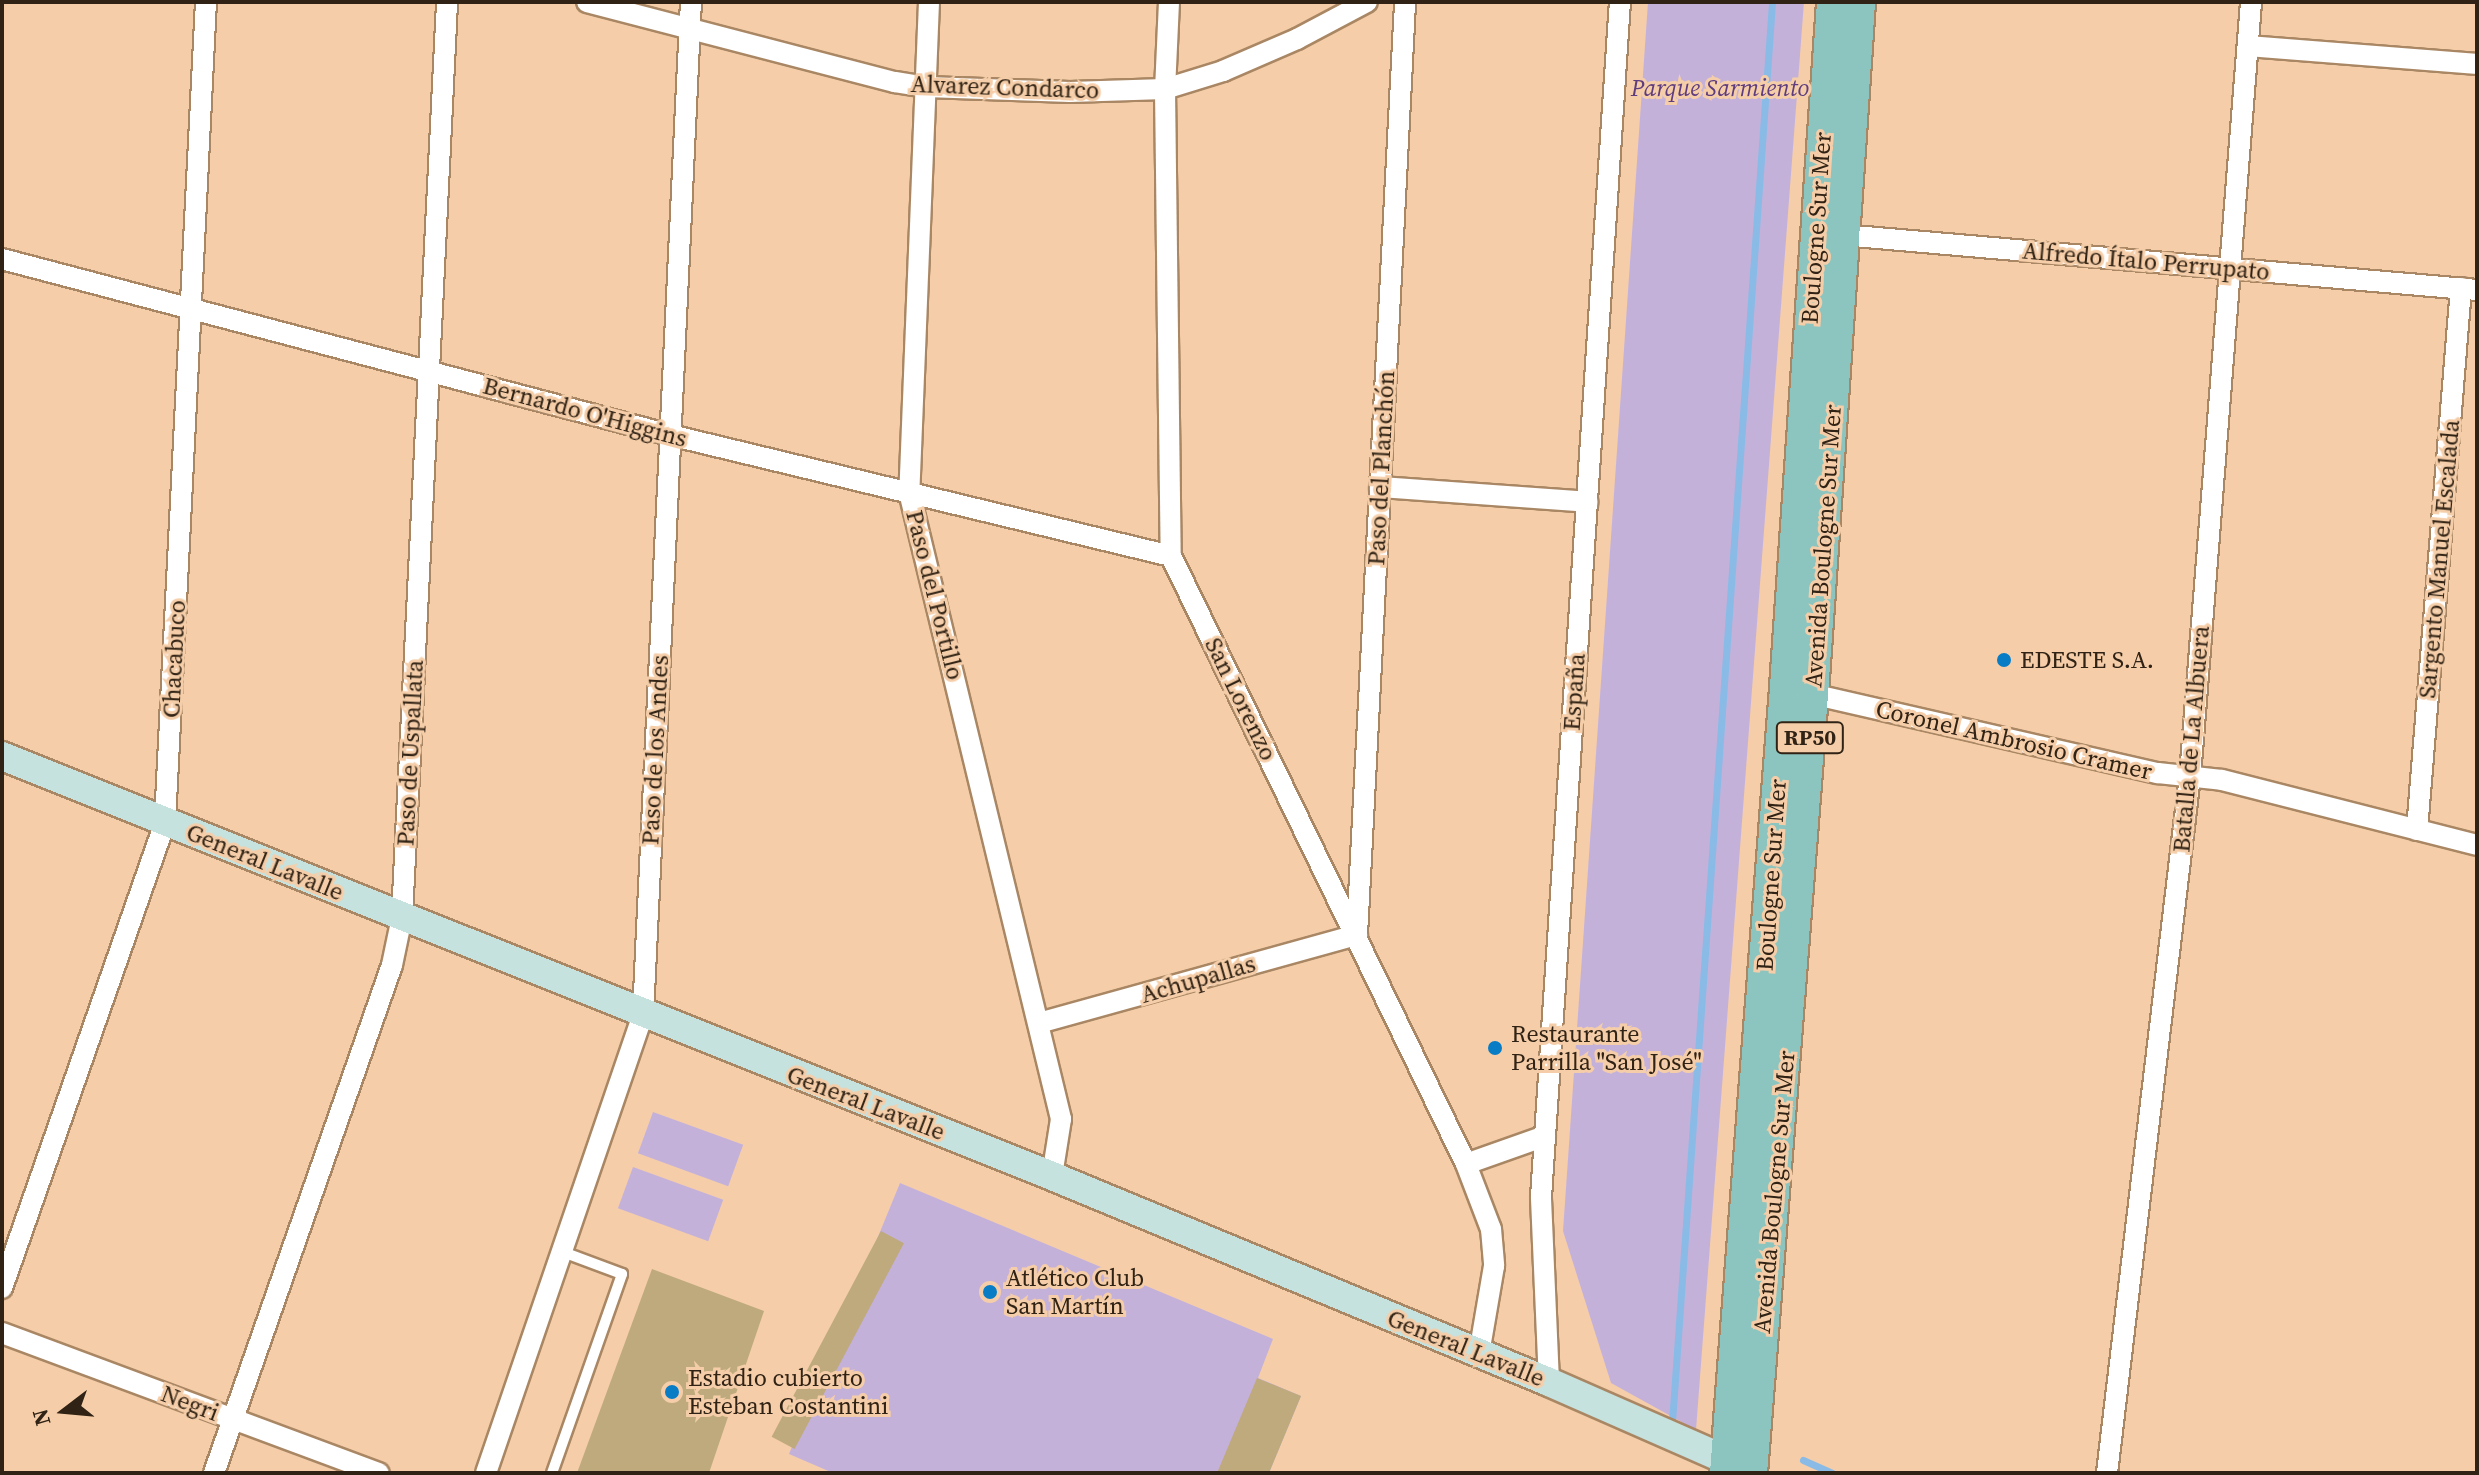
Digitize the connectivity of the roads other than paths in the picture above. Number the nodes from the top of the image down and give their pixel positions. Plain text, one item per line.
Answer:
1 (206, 2) edge
2 (447, 2) edge
3 (587, 2) edge
4 (691, 2) edge
5 (929, 2) edge
6 (1169, 2) edge
7 (1367, 2) edge
8 (1405, 2) edge
9 (1620, 2) edge
10 (1832, 2) edge
11 (1860, 2) edge
12 (2251, 2) edge
13 (690, 29) junction
14 (2248, 46) junction
15 (2477, 64) edge
16 (926, 87) junction
17 (1165, 89) junction
18 (1830, 234) junction
19 (2, 259) edge
20 (2230, 268) junction
21 (2469, 289) edge
22 (191, 310) junction
23 (428, 371) junction
24 (670, 435) junction
25 (1380, 487) junction
26 (909, 492) junction
27 (1587, 502) junction
28 (1171, 556) junction
29 (1799, 691) junction
30 (2, 756) edge
31 (2190, 776) junction
32 (165, 822) junction
33 (2417, 830) junction
34 (2477, 845) edge
35 (402, 917) junction
36 (1357, 935) junction
37 (643, 1015) junction
38 (1039, 1023) junction
39 (1545, 1136) junction
40 (1466, 1164) junction
41 (1052, 1176) junction
42 (563, 1252) junction
43 (2, 1288) edge
44 (2, 1333) edge
45 (1479, 1354) junction
46 (1549, 1382) junction
47 (232, 1419) junction
48 (1742, 1470) edge
49 (214, 1473) edge
50 (379, 1473) edge
51 (486, 1473) edge
52 (552, 1473) edge
53 (2107, 1473) edge

1 - 22 street, Chacabuco
2 - 23 street, Paso de Uspallata
3 - 13 street, Alvarez Condarco
4 - 13 street, Paso de los Andes
5 - 16 street, Paso del Portillo
6 - 17 street, San Lorenzo
7 - 17 street, Alvarez Condarco
8 - 25 street, Paso del Planchón
9 - 27 street, España
10 - 18 main road, Boulogne Sur Mer / RP50
11 - 18 main road, Avenida Boulogne Sur Mer / RP50
12 - 14 street, Batalla de La Albuera
13 - 16 street, Alvarez Condarco
13 - 24 street, Paso de los Andes
14 - 15 street
14 - 20 street, Batalla de La Albuera
16 - 17 street, Alvarez Condarco
16 - 26 street, Paso del Portillo
17 - 28 street, San Lorenzo
18 - 20 street, Alfredo Ítalo Perrupato
18 - 29 main road, Avenida Boulogne Sur Mer / RP50
19 - 22 street, Bernardo O'Higgins
20 - 21 street, Alfredo Ítalo Perrupato
20 - 31 street, Batalla de La Albuera
21 - 33 street, Sargento Manuel Escalada
22 - 23 street, Bernardo O'Higgins
22 - 32 street, Chacabuco
23 - 24 street, Bernardo O'Higgins
23 - 35 street, Paso de Uspallata
24 - 26 street, Bernardo O'Higgins
24 - 37 street, Paso de los Andes
25 - 27 street
25 - 36 street, Paso del Planchón
26 - 28 street, Bernardo O'Higgins
26 - 38 street, Paso del Portillo
27 - 39 street, España
28 - 36 street, San Lorenzo
29 - 31 street, Coronel Ambrosio Cramer
29 - 48 main road, Boulogne Sur Mer / RP50
30 - 32 main road, General Lavalle
31 - 33 street, Coronel Ambrosio Cramer
31 - 53 street, Batalla de La Albuera
32 - 35 main road, General Lavalle
32 - 43 street, Chacabuco
33 - 34 street, Coronel Ambrosio Cramer
35 - 37 main road, General Lavalle
35 - 47 street, Paso de Uspallata
36 - 38 street, Achupallas
36 - 40 street, San Lorenzo
37 - 41 main road, General Lavalle
37 - 42 street, Paso de los Andes
38 - 41 street, Paso del Portillo
39 - 40 street
39 - 46 street, España
40 - 45 street, San Lorenzo
41 - 45 main road, General Lavalle
42 - 51 street, Paso de los Andes
42 - 52 lane
44 - 47 street, Negri
45 - 46 main road, General Lavalle
46 - 48 main road, General Lavalle
47 - 49 street, Paso de Uspallata
47 - 50 street, Negri

